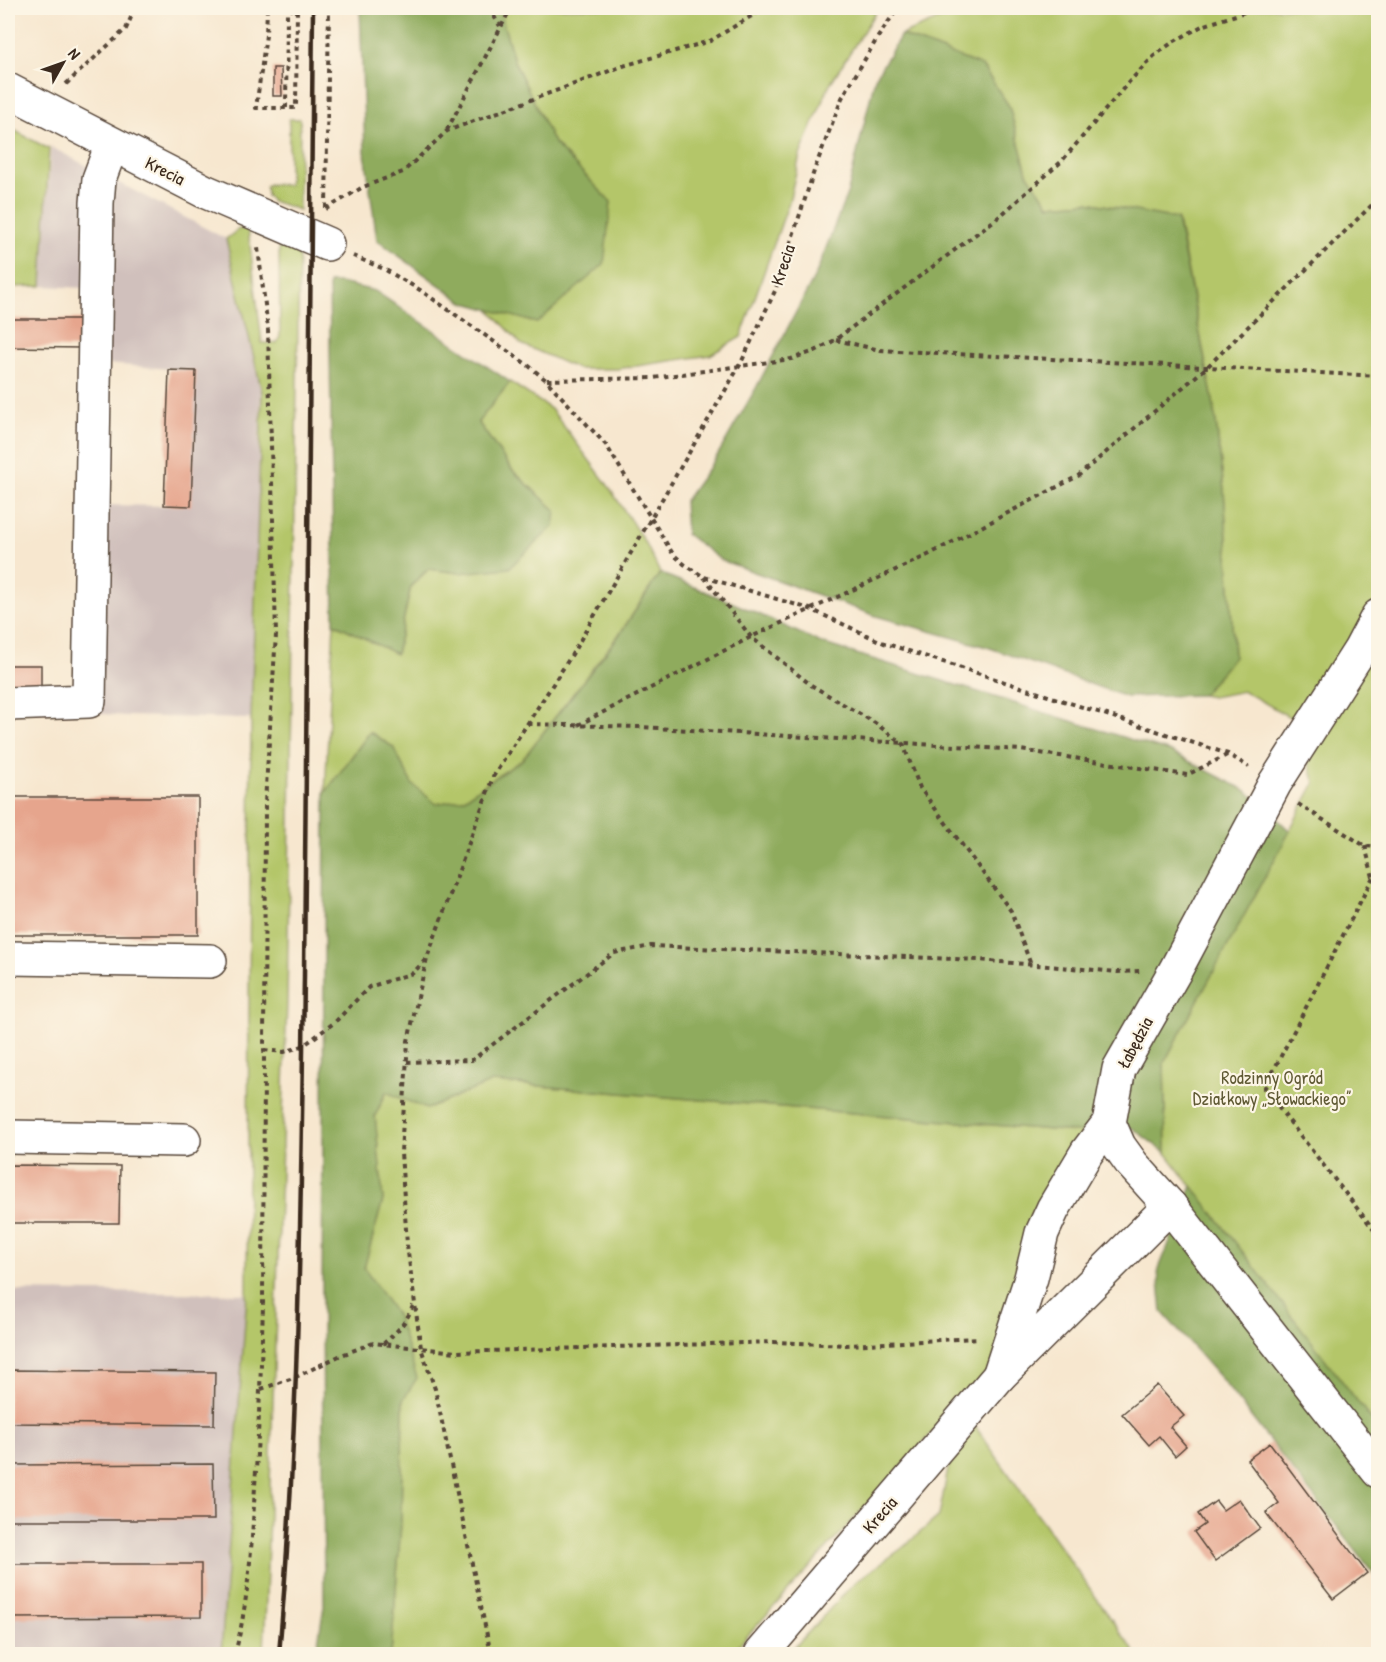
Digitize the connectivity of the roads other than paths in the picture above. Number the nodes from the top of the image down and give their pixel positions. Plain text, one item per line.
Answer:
1 (8, 90) edge
2 (112, 144) junction
3 (327, 244) road end
4 (1378, 616) edge
5 (8, 704) edge
6 (8, 958) edge
7 (210, 961) dead end
8 (1109, 1123) junction
9 (8, 1137) edge
10 (184, 1140) dead end
11 (1170, 1206) junction
12 (999, 1376) junction
13 (1378, 1471) edge
14 (761, 1654) edge

1 - 2 street, Krecia
2 - 3 street, Krecia
2 - 5 street
4 - 8 street, Łabędzia
6 - 7 street
8 - 11 street
8 - 12 street, Krecia
9 - 10 street
11 - 12 street, Krecia
11 - 13 street
12 - 14 street, Krecia

